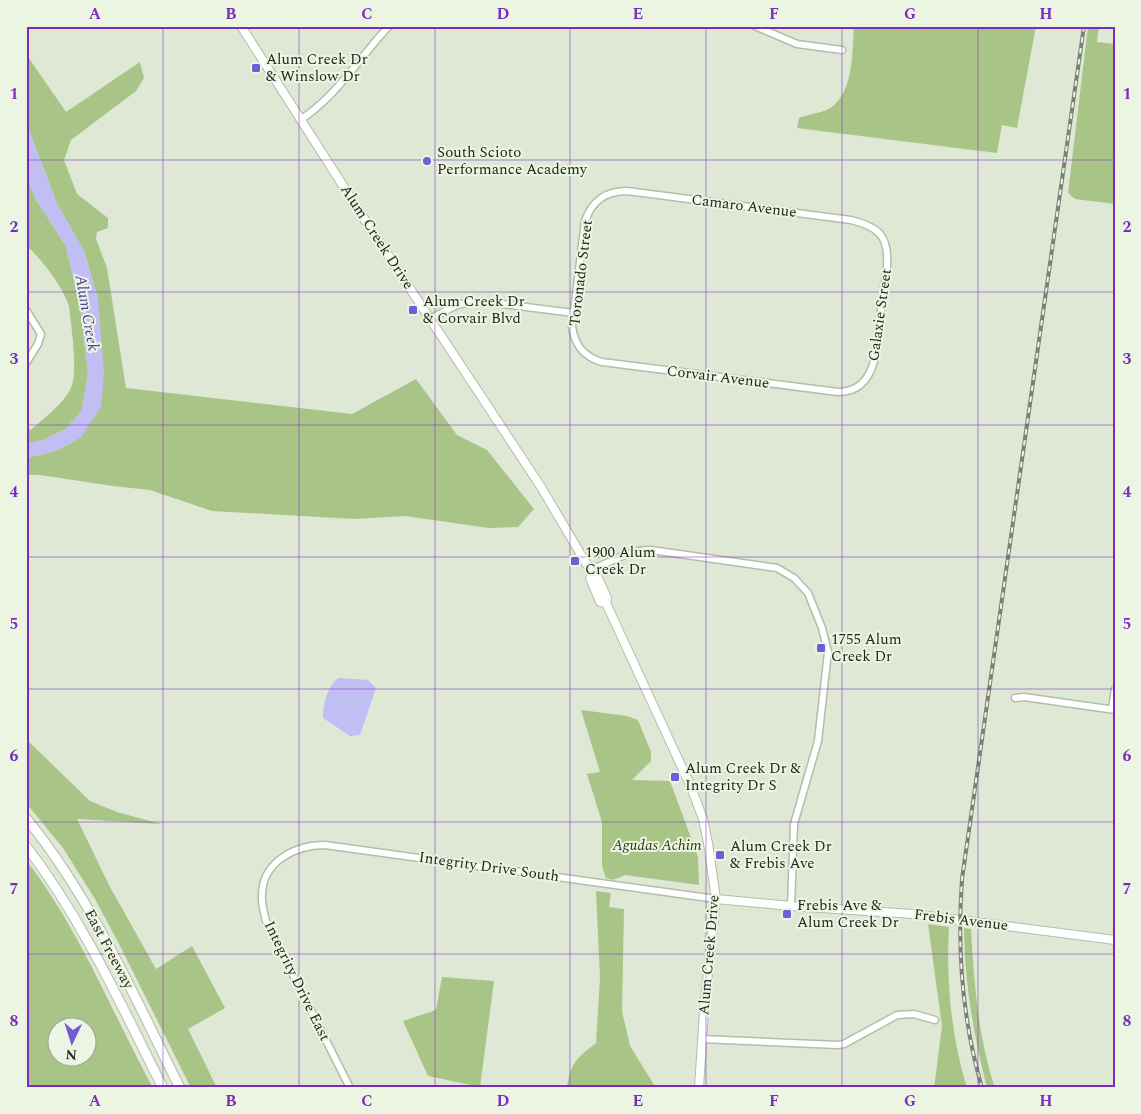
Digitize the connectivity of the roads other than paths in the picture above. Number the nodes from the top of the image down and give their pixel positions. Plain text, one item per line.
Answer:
1 (241, 26) edge
2 (389, 26) edge
3 (754, 26) edge
4 (842, 50) dead end
5 (300, 120) junction
6 (602, 197) joint
7 (882, 237) joint
8 (26, 310) edge
9 (574, 312) junction
10 (430, 319) junction
11 (582, 352) joint
12 (26, 363) edge
13 (857, 388) joint
14 (592, 573) junction
15 (1115, 689) edge
16 (1015, 698) dead end
17 (1114, 710) edge
18 (26, 818) edge
19 (26, 846) edge
20 (269, 870) joint
21 (716, 899) junction
22 (791, 906) junction
23 (1115, 940) edge
24 (935, 1020) dead end
25 (702, 1039) junction
26 (163, 1088) edge
27 (180, 1088) edge
28 (350, 1088) edge
29 (699, 1088) edge

1 - 5 main road, Alum Creek Drive
2 - 5 street
3 - 4 street
5 - 10 main road, Alum Creek Drive
6 - 7 street, Camaro Avenue
6 - 9 street, Toronado Street
7 - 13 street, Galaxie Street
8 - 12 street
9 - 10 street
9 - 11 street, Toronado Street
10 - 14 main road, Alum Creek Drive
11 - 13 street, Corvair Avenue
14 - 21 main road, Alum Creek Drive
14 - 22 street
15 - 17 street
16 - 17 street
18 - 27 highway, East Freeway
19 - 26 highway, East Freeway
20 - 21 street, Integrity Drive South
20 - 28 street, Integrity Drive East
21 - 22 main road, Frebis Avenue
21 - 25 main road, Alum Creek Drive
22 - 23 main road, Frebis Avenue
24 - 25 street
25 - 29 main road, Alum Creek Drive

